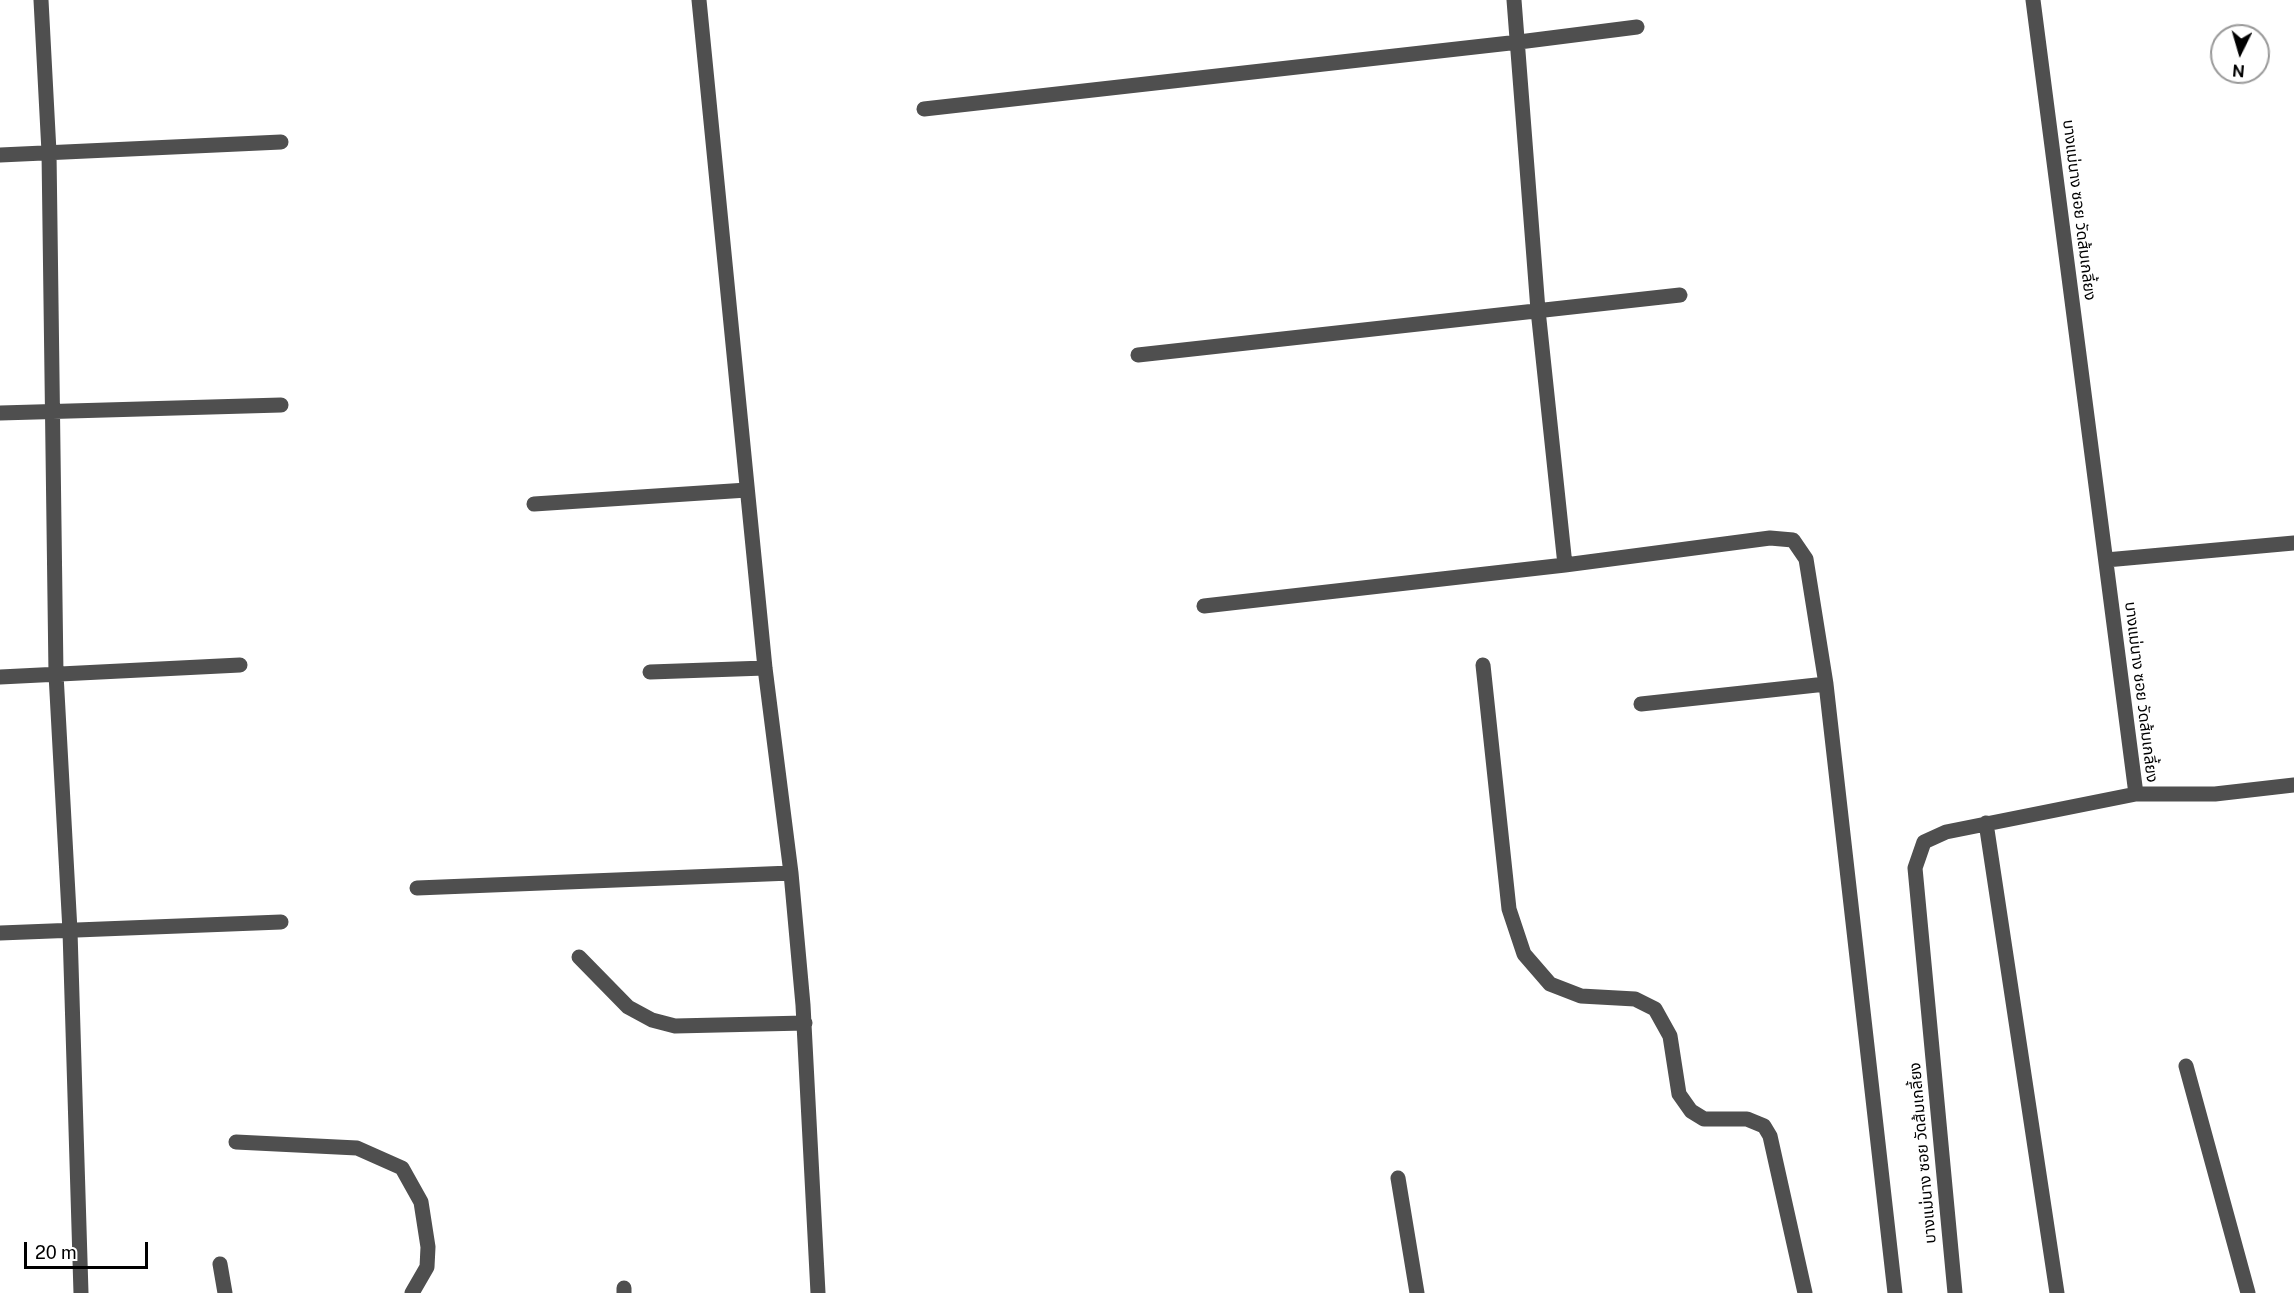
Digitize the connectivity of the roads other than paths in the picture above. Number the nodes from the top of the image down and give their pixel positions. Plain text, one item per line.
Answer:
1 (41, 0) edge
2 (699, 0) edge
3 (1514, 0) edge
4 (2033, 0) edge
5 (1637, 27) dead end
6 (1519, 42) junction
7 (924, 109) dead end
8 (281, 142) dead end
9 (49, 152) junction
10 (0, 154) edge
11 (1680, 295) dead end
12 (1538, 310) junction
13 (1138, 355) dead end
14 (280, 405) dead end
15 (51, 412) junction
16 (0, 413) edge
17 (747, 490) junction
18 (534, 504) dead end
19 (2294, 543) edge
20 (2106, 560) junction
21 (1565, 566) junction
22 (1203, 606) dead end
23 (240, 665) dead end
24 (1483, 665) dead end
25 (765, 668) junction
26 (650, 672) dead end
27 (56, 674) junction
28 (0, 677) edge
29 (1826, 684) junction
30 (1641, 704) dead end
31 (2294, 785) edge
32 (2136, 794) junction
33 (1986, 824) junction
34 (791, 873) junction
35 (417, 888) dead end
36 (280, 922) dead end
37 (70, 931) junction
38 (0, 933) edge
39 (579, 957) dead end
40 (804, 1023) junction
41 (2186, 1066) dead end
42 (236, 1142) dead end
43 (1398, 1178) dead end
44 (220, 1264) dead end
45 (81, 1293) edge
46 (225, 1293) edge
47 (412, 1293) edge
48 (819, 1293) edge
49 (1417, 1293) edge
50 (1805, 1293) edge
51 (1895, 1293) edge
52 (1955, 1293) edge
53 (2057, 1293) edge
54 (2248, 1293) edge

1 - 9 street
2 - 17 street
3 - 6 street
4 - 20 street, บางแม่นาง ซอย วัดส้มเกลี้ยง
5 - 6 street
6 - 7 street
6 - 12 street
8 - 9 street
9 - 10 street
9 - 15 street
11 - 12 street
12 - 13 street
12 - 21 street
14 - 15 street
15 - 16 street
15 - 27 street
17 - 18 street
17 - 25 street
19 - 20 street
20 - 32 street, บางแม่นาง ซอย วัดส้มเกลี้ยง
21 - 22 street
21 - 29 street
23 - 27 street
24 - 50 street
25 - 26 street
25 - 34 street
27 - 28 street
27 - 37 street
29 - 30 street
29 - 51 street
31 - 32 street
32 - 33 street, บางแม่นาง ซอย วัดส้มเกลี้ยง
33 - 52 street, บางแม่นาง ซอย วัดส้มเกลี้ยง
33 - 53 street
34 - 35 street
34 - 40 street
36 - 37 street
37 - 38 street
37 - 45 street
39 - 40 street
40 - 48 street
41 - 54 street
42 - 47 street
43 - 49 street
44 - 46 street

